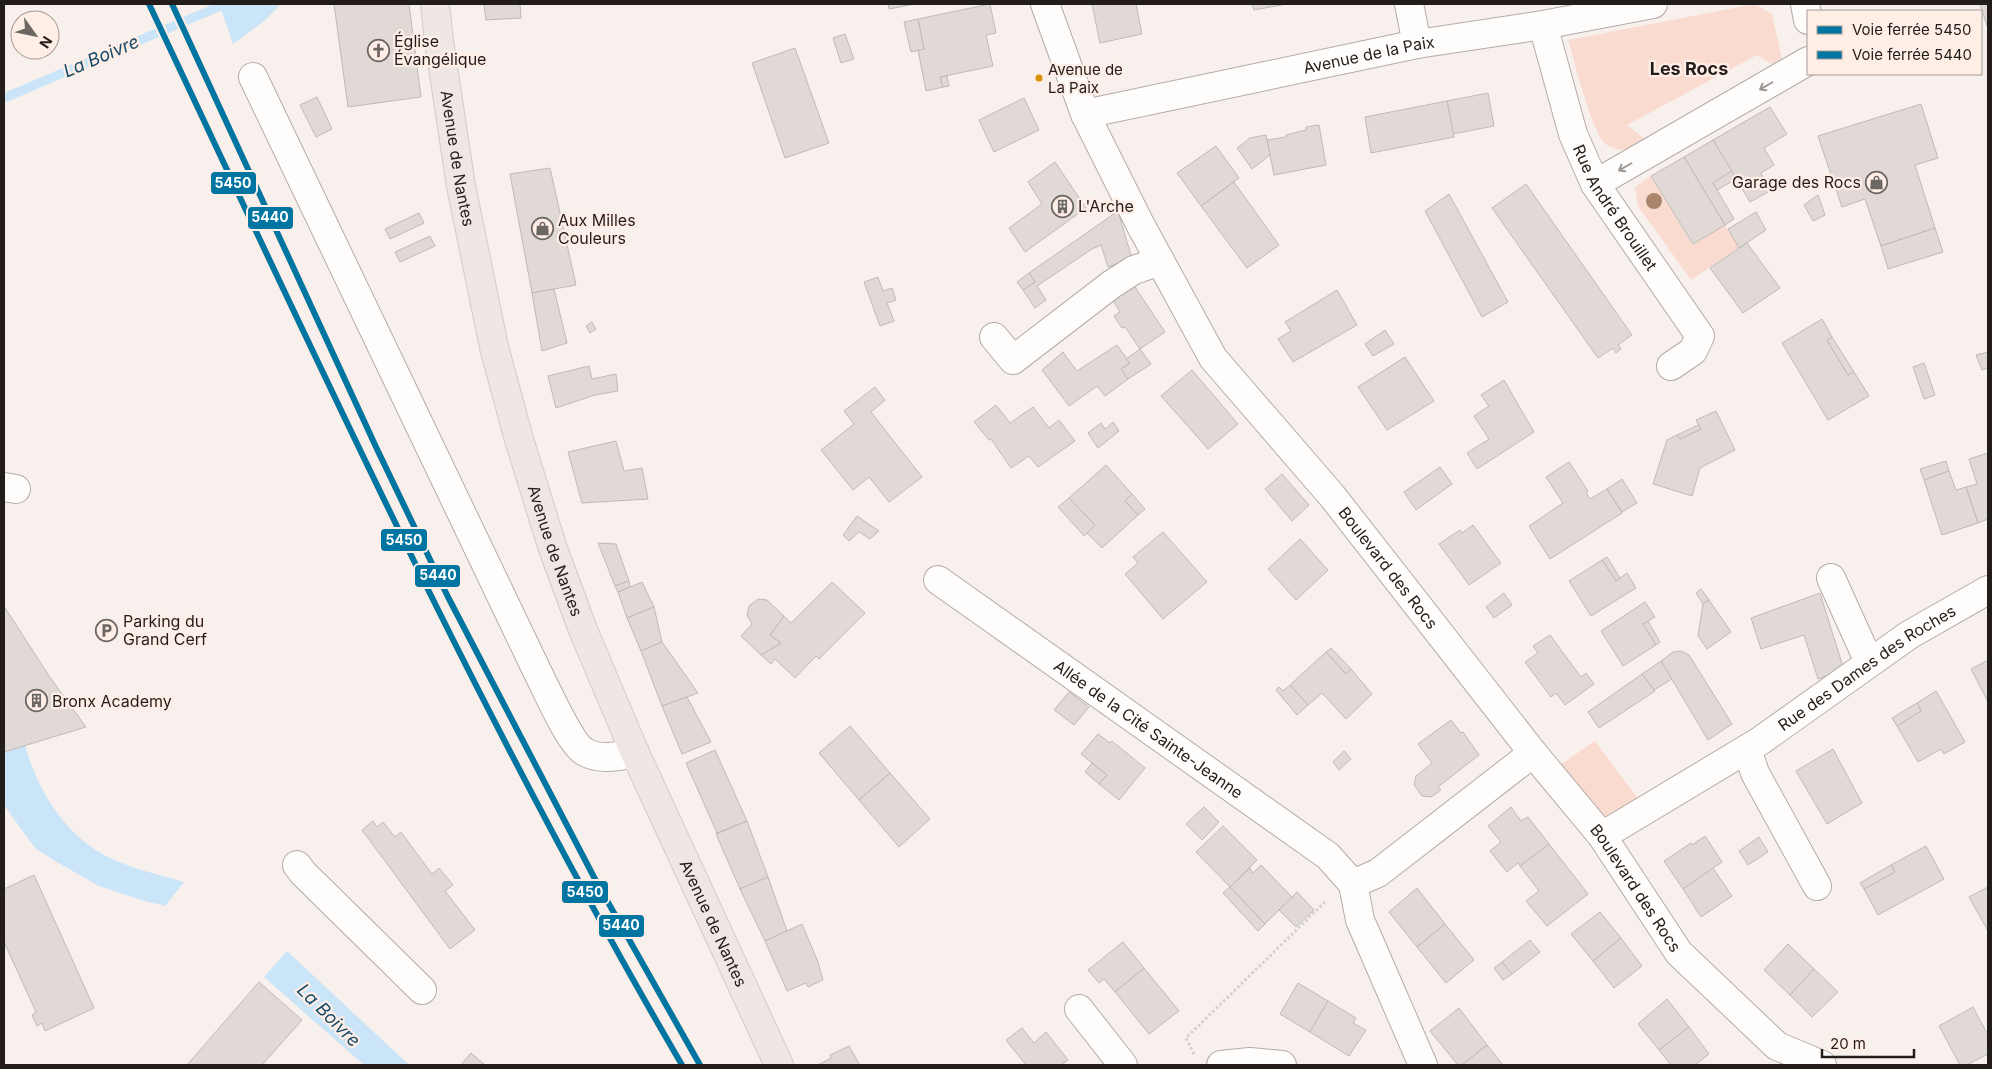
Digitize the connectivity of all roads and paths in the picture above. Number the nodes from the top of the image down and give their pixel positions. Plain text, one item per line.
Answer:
1 (435, 4) edge
2 (1045, 4) edge
3 (1409, 4) edge
4 (1653, 4) edge
5 (1543, 25) junction
6 (1417, 44) junction
7 (1807, 62) edge
8 (253, 77) dead end
9 (1085, 114) junction
10 (1595, 184) junction
11 (1160, 261) junction
12 (994, 337) dead end
13 (1671, 366) dead end
14 (1831, 578) dead end
15 (938, 580) dead end
16 (1988, 590) edge
17 (1869, 662) junction
18 (1748, 749) junction
19 (634, 753) junction
20 (1533, 753) junction
21 (1602, 836) junction
22 (297, 865) dead end
23 (1353, 884) junction
24 (1817, 886) dead end
25 (1327, 900) dead end
26 (422, 990) dead end
27 (1079, 1009) dead end
28 (1774, 1056) edge
29 (1209, 1062) edge
30 (779, 1065) edge
31 (1123, 1065) edge
32 (1282, 1065) edge
33 (1423, 1065) edge
34 (1822, 1065) edge

1 - 19 main road, Avenue de Nantes
2 - 9 street, Boulevard des Rocs
3 - 6 street
4 - 5 street, Avenue de la Paix
5 - 6 street, Avenue de la Paix
5 - 10 street, Rue André Brouillet
6 - 9 street, Avenue de la Paix
7 -> 10 street
8 - 19 street
9 - 11 street, Boulevard des Rocs
10 - 13 street, Rue André Brouillet
11 - 12 street
11 - 20 street, Boulevard des Rocs
14 - 17 street
15 - 23 street, Allée de la Cité Sainte-Jeanne
16 - 17 street, Rue des Dames des Roches
17 - 18 street, Rue des Dames des Roches
18 - 21 street, Rue des Dames des Roches
18 - 24 street
19 - 30 main road, Avenue de Nantes
20 - 21 street, Boulevard des Rocs
20 - 23 street
21 - 28 street, Boulevard des Rocs
22 - 26 street
23 - 33 street
25 - 29 path
27 - 31 street
28 - 34 street, Boulevard des Rocs
29 - 32 street

